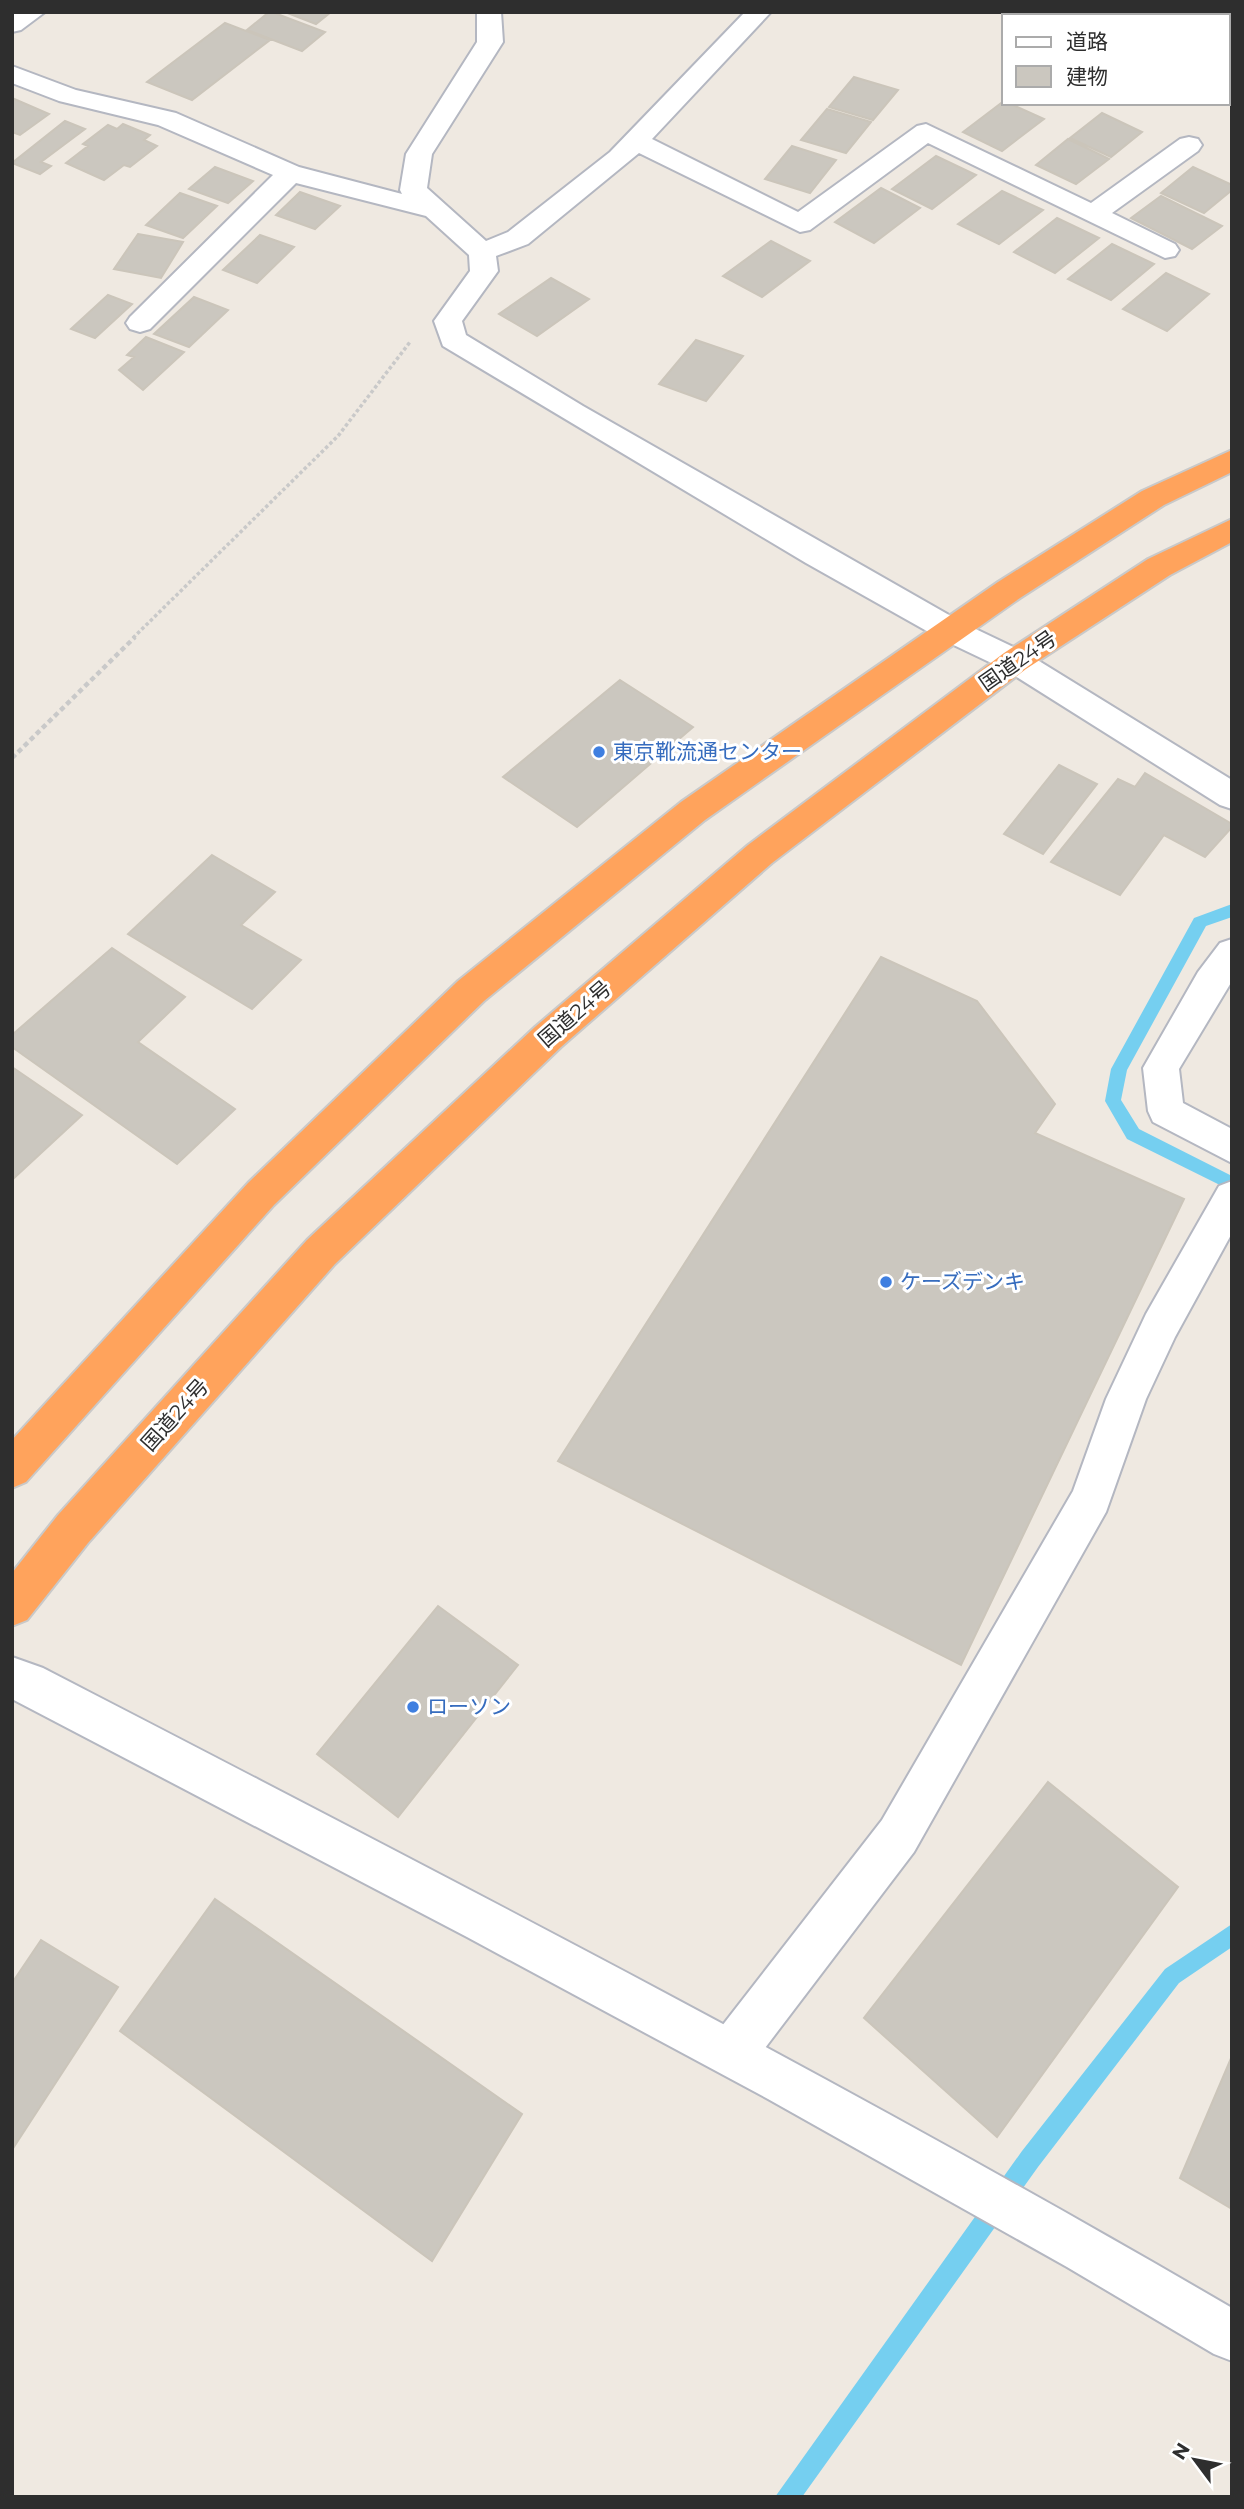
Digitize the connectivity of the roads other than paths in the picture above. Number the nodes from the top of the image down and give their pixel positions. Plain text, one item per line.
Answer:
1 (33, 12) edge
2 (489, 12) edge
3 (759, 12) edge
4 (12, 25) edge
5 (12, 74) edge
6 (636, 141) junction
7 (1189, 145) dead end
8 (290, 173) junction
9 (438, 211) junction
10 (1093, 215) junction
11 (1165, 250) dead end
12 (482, 252) junction
13 (140, 323) dead end
14 (1232, 460) edge
15 (1232, 529) edge
16 (952, 631) junction
17 (1015, 661) junction
18 (1232, 796) edge
19 (1232, 953) edge
20 (1232, 1146) edge
21 (1229, 1202) edge
22 (12, 1469) edge
23 (12, 1606) edge
24 (12, 1678) edge
25 (732, 2052) junction
26 (1232, 2336) edge

1 - 4 street
2 - 9 street
3 - 6 street
5 - 8 street
6 - 10 street
6 - 12 street
7 - 10 street
8 - 9 street
8 - 13 street
9 - 12 street
10 - 11 street
12 - 16 street
14 - 16 highway
15 - 17 highway, 国道24号
16 - 17 street
16 - 22 highway
17 - 18 street
17 - 23 highway, 国道24号
19 - 20 street
21 - 25 street
24 - 25 street
25 - 26 street

